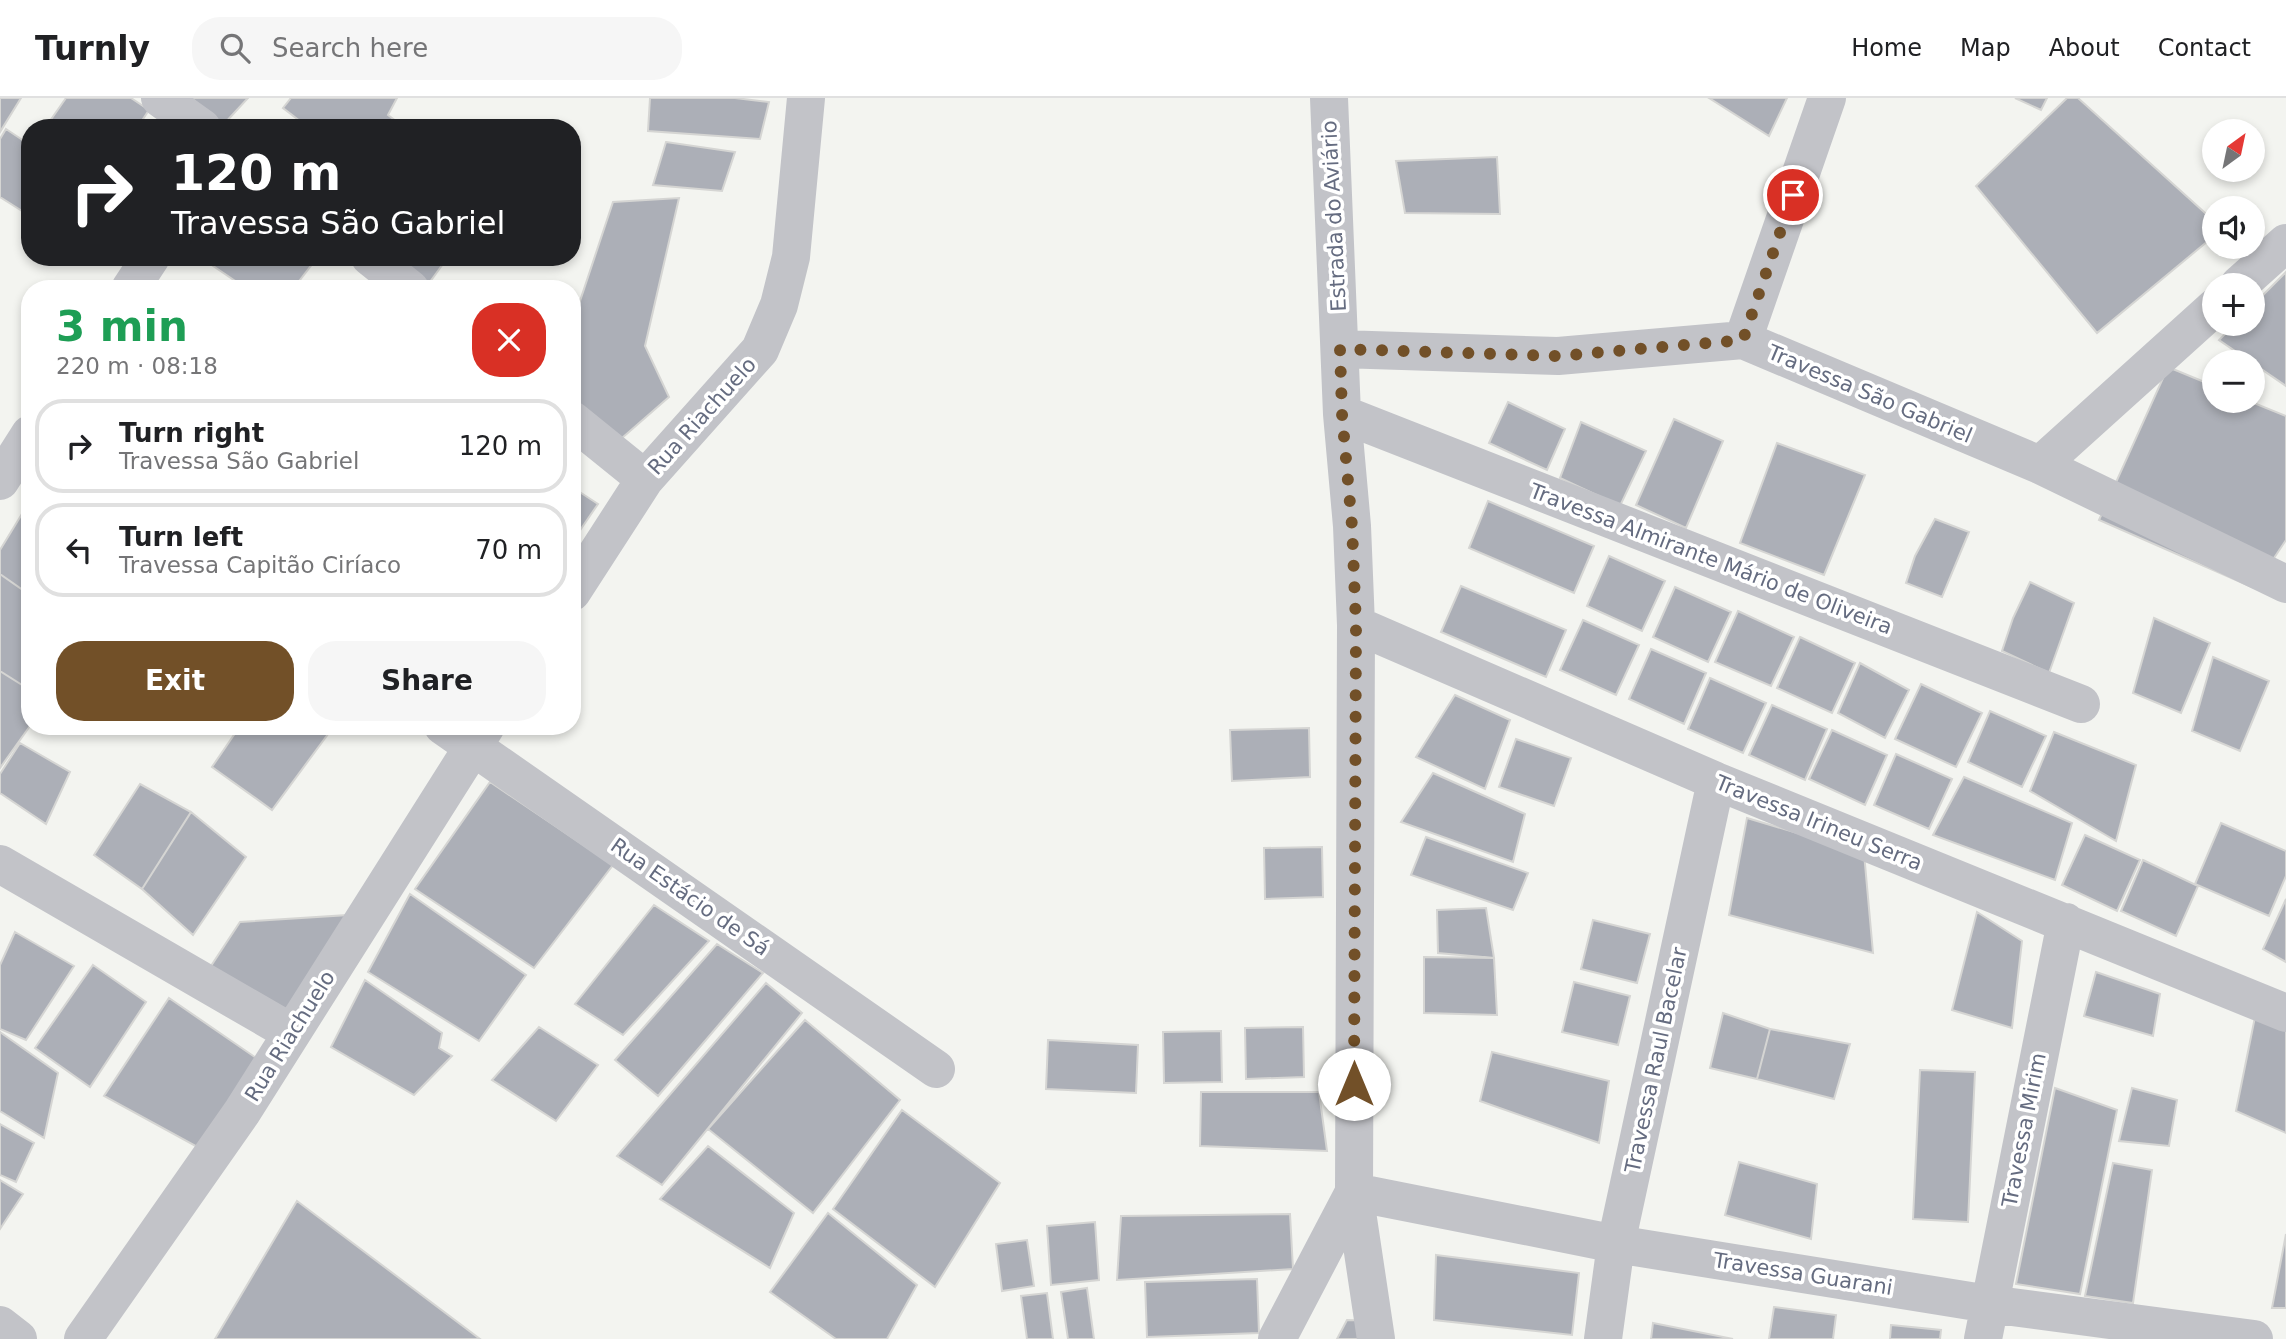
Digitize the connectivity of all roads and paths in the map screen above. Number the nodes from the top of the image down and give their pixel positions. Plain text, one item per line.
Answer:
1 (160, 98) edge
2 (806, 98) edge
3 (1329, 98) edge
4 (1827, 98) edge
5 (189, 119) edge
6 (2286, 243) edge
7 (381, 266) edge
8 (2252, 273) edge
9 (399, 280) edge
10 (2202, 319) edge
11 (1743, 340) junction
12 (1340, 349) junction
13 (1342, 414) junction
14 (581, 427) edge
15 (2040, 465) junction
16 (645, 479) junction
17 (581, 578) edge
18 (2286, 584) edge
19 (1356, 625) junction
20 (2081, 704) dead end
21 (467, 735) edge
22 (471, 735) edge
23 (1716, 781) junction
24 (0, 864) edge
25 (2066, 922) junction
26 (2286, 1013) edge
27 (292, 1033) junction
28 (936, 1069) dead end
29 (1354, 1192) junction
30 (1616, 1244) junction
31 (1986, 1321) edge
32 (0, 1325) edge
33 (18, 1339) edge
34 (83, 1339) edge
35 (1277, 1339) edge
36 (1376, 1339) edge
37 (1603, 1339) edge
38 (2254, 1339) edge

1 - 5 street
2 - 16 street, Rua Riachuelo
3 - 12 street, Estrada do Aviário
4 - 11 street
6 - 8 street
7 - 9 street
10 - 15 street
11 - 12 street, Travessa São Gabriel
11 - 15 street, Travessa São Gabriel
12 - 13 street, Estrada do Aviário
13 - 19 street, Estrada do Aviário
13 - 20 street, Travessa Almirante Mário de Oliveira
14 - 16 street
15 - 18 street, Travessa São Gabriel
16 - 17 street, Rua Riachuelo
19 - 23 street, Travessa Irineu Serra
19 - 29 street, Estrada do Aviário
21 - 27 street, Rua Riachuelo
22 - 28 street, Rua Estácio de Sá
23 - 25 street, Travessa Irineu Serra
23 - 30 street, Travessa Raul Bacelar
24 - 27 street
25 - 26 street, Travessa Irineu Serra
25 - 31 street, Travessa Mirim
27 - 34 street, Rua Riachuelo
29 - 30 street, Travessa Guarani
29 - 35 street
29 - 36 street, Estrada do Aviário
30 - 31 street, Travessa Guarani
30 - 37 street, Travessa Raul Bacelar
31 - 38 street, Travessa Guarani
32 - 33 street

